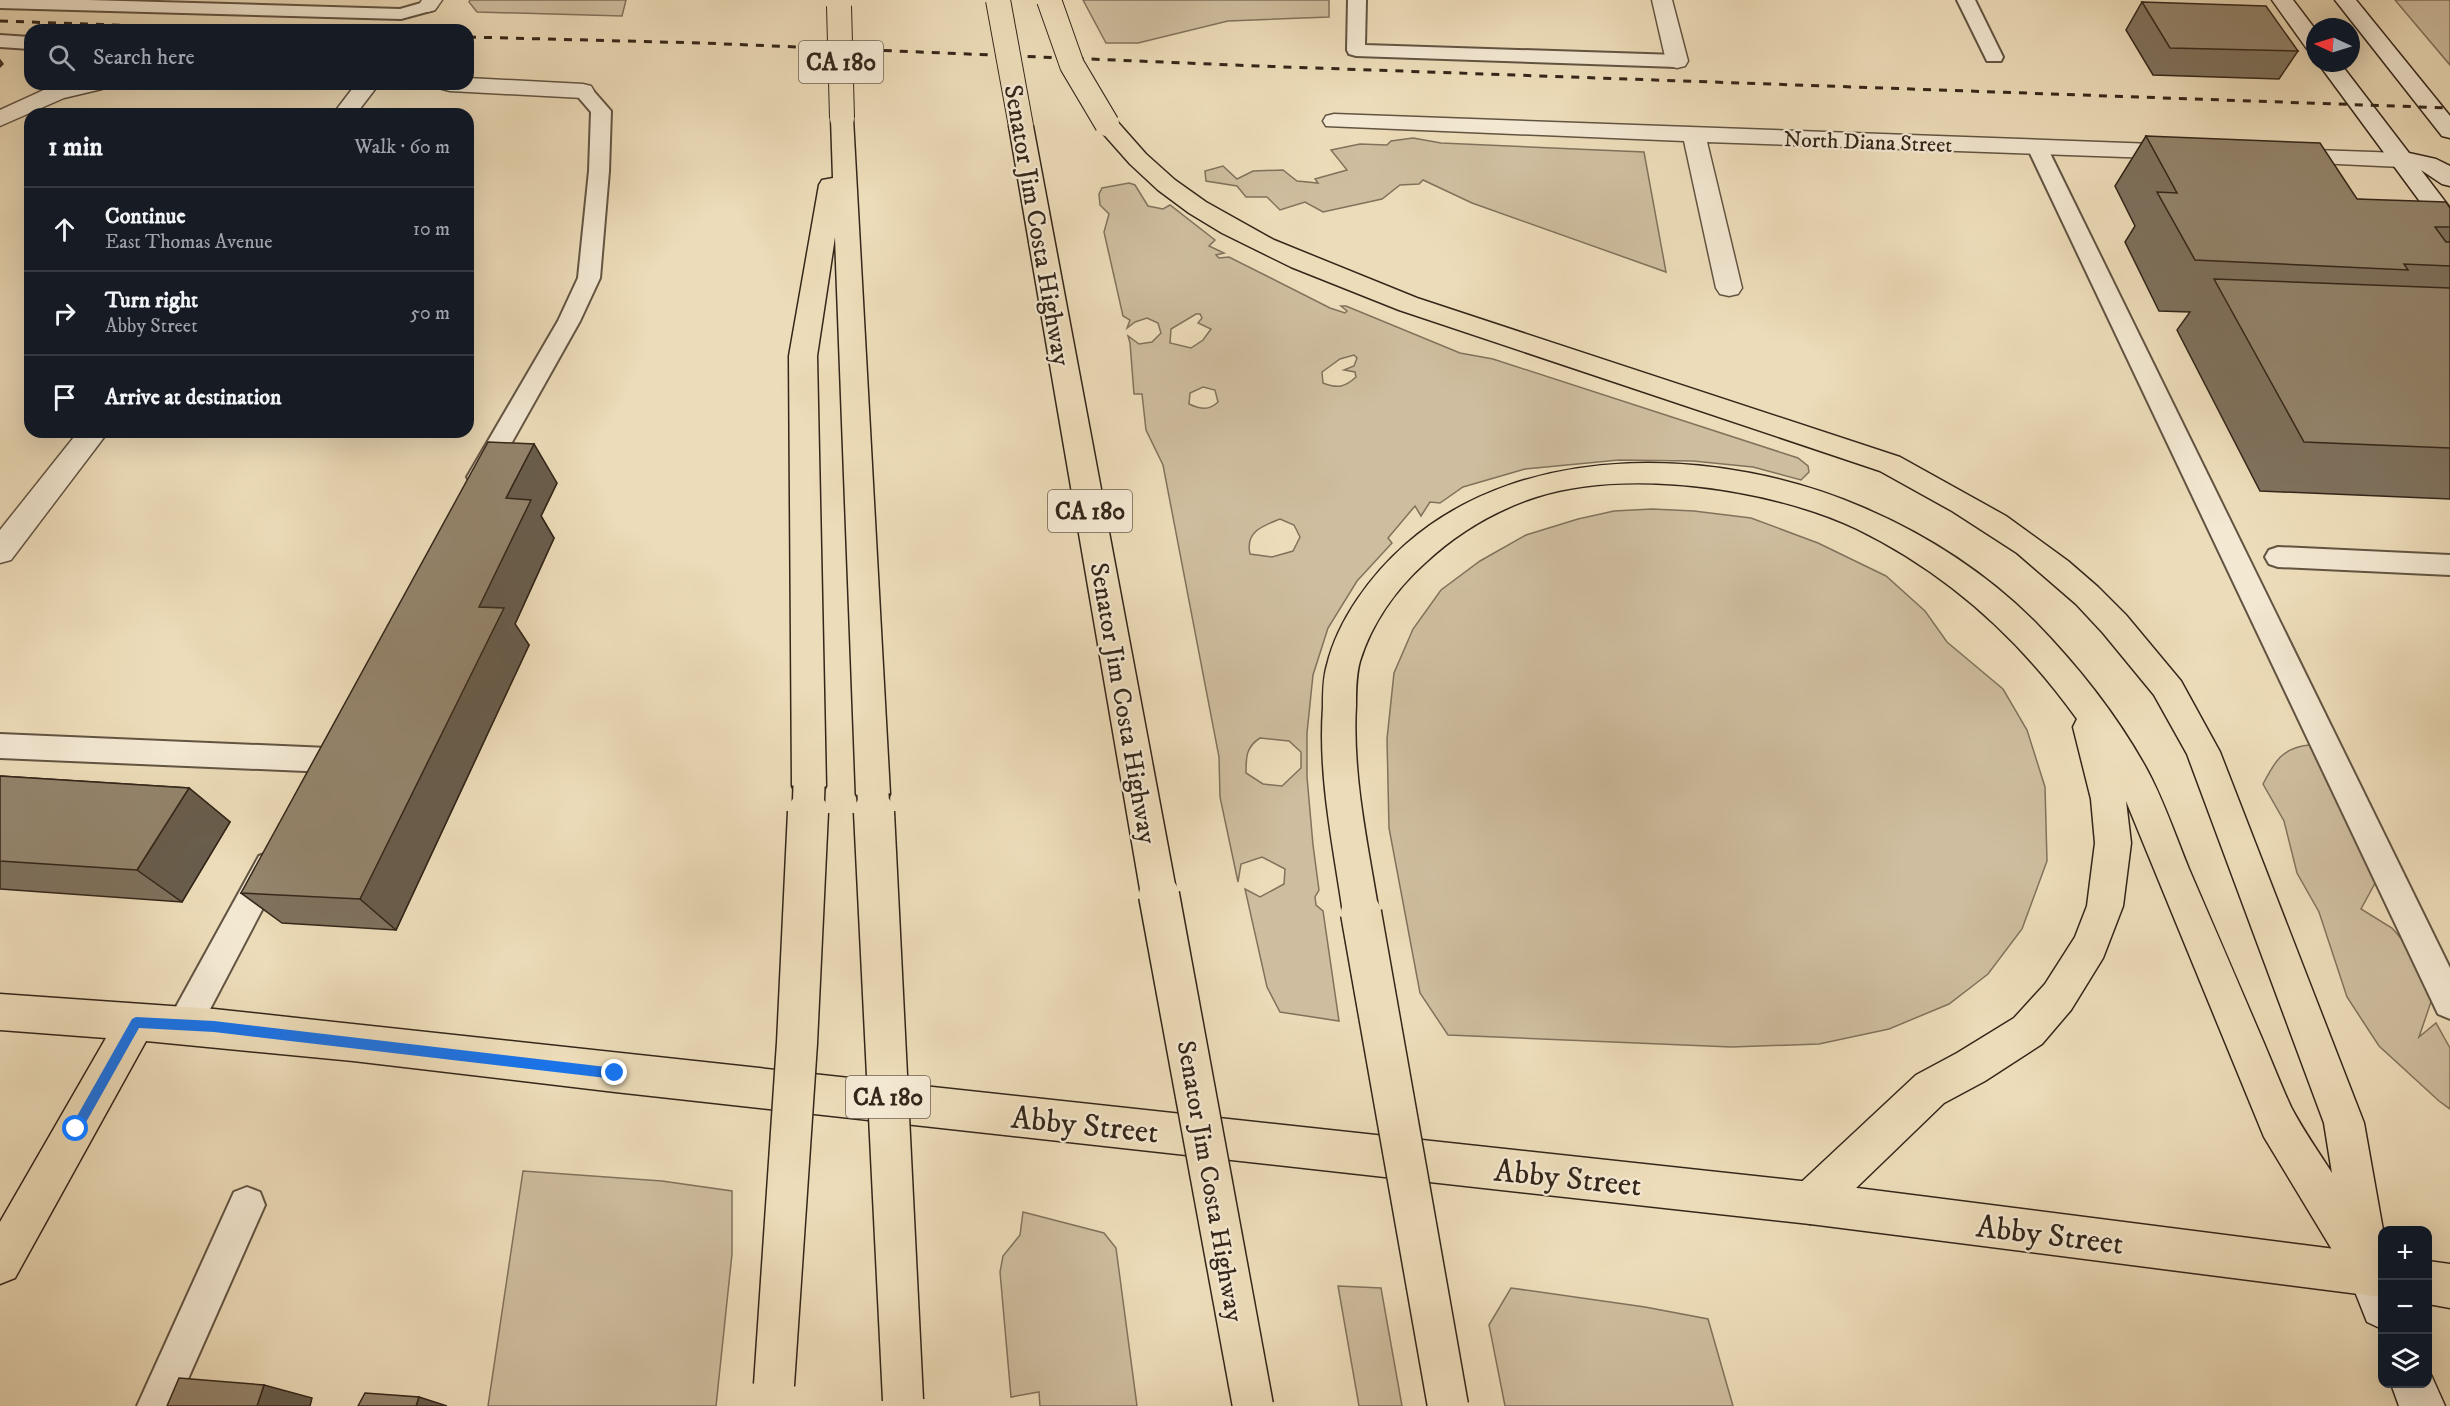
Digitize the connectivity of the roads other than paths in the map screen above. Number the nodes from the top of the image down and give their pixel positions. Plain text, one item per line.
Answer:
1 (998, 0) edge
2 (1049, 0) edge
3 (1357, 0) edge
4 (1662, 0) edge
5 (1966, 0) edge
6 (2282, 0) edge
7 (2345, 0) edge
8 (0, 3) edge
9 (114, 3) edge
10 (430, 3) edge
11 (839, 3) edge
12 (2306, 33) edge
13 (0, 41) edge
14 (24, 43) edge
15 (1994, 57) dead end
16 (1677, 61) joint
17 (2336, 72) edge
18 (474, 85) edge
19 (69, 90) edge
20 (363, 90) edge
21 (583, 91) joint
22 (349, 108) edge
23 (842, 118) junction
24 (0, 119) edge
25 (1334, 121) dead end
26 (2450, 131) edge
27 (1694, 134) junction
28 (2037, 147) junction
29 (2205, 153) edge
30 (2265, 155) edge
31 (2401, 160) junction
32 (2450, 179) edge
33 (2450, 225) edge
34 (1729, 288) dead end
35 (89, 438) edge
36 (466, 503) edge
37 (4, 542) edge
38 (2278, 556) dead end
39 (2450, 565) edge
40 (2060, 670) junction
41 (0, 746) edge
42 (328, 760) edge
43 (284, 841) edge
44 (2450, 1003) edge
45 (0, 1012) edge
46 (136, 1022) junction
47 (184, 1025) junction
48 (1810, 1203) junction
49 (247, 1205) dead end
50 (0, 1263) edge
51 (2432, 1283) edge
52 (2378, 1286) edge
53 (2450, 1286) edge
54 (2415, 1388) edge
55 (774, 1396) edge
56 (903, 1403) edge
57 (156, 1406) edge
58 (1253, 1406) edge
59 (1448, 1406) edge
60 (2422, 1406) edge

1 - 58 main road, Senator Jim Costa Highway / CA 180, bridge
2 - 52 main road, bridge
3 - 16 lane
4 - 16 street
5 - 15 lane
6 - 12 street
7 - 26 street
8 - 9 lane
9 - 10 lane
11 - 23 main road, CA 180, bridge
13 - 14 lane
17 - 31 street
18 - 21 street
19 - 24 street
20 - 22 street
21 - 36 lane
23 - 55 main road, bridge
23 - 56 main road, CA 180, bridge
25 - 27 street, North Diana Street
27 - 28 street, North Diana Street
27 - 34 street
28 - 29 street, North Diana Street
28 - 44 lane
30 - 31 street
31 - 32 street
31 - 33 street
35 - 37 street
38 - 39 lane
40 - 48 main road
40 - 52 main road
40 - 59 main road, bridge
41 - 42 lane
43 - 47 lane
45 - 46 main road, Abby Street
46 - 47 main road, Abby Street
46 - 50 main road
47 - 48 main road, Abby Street
48 - 52 main road, Abby Street
49 - 57 lane
51 - 53 main road
54 - 60 street

